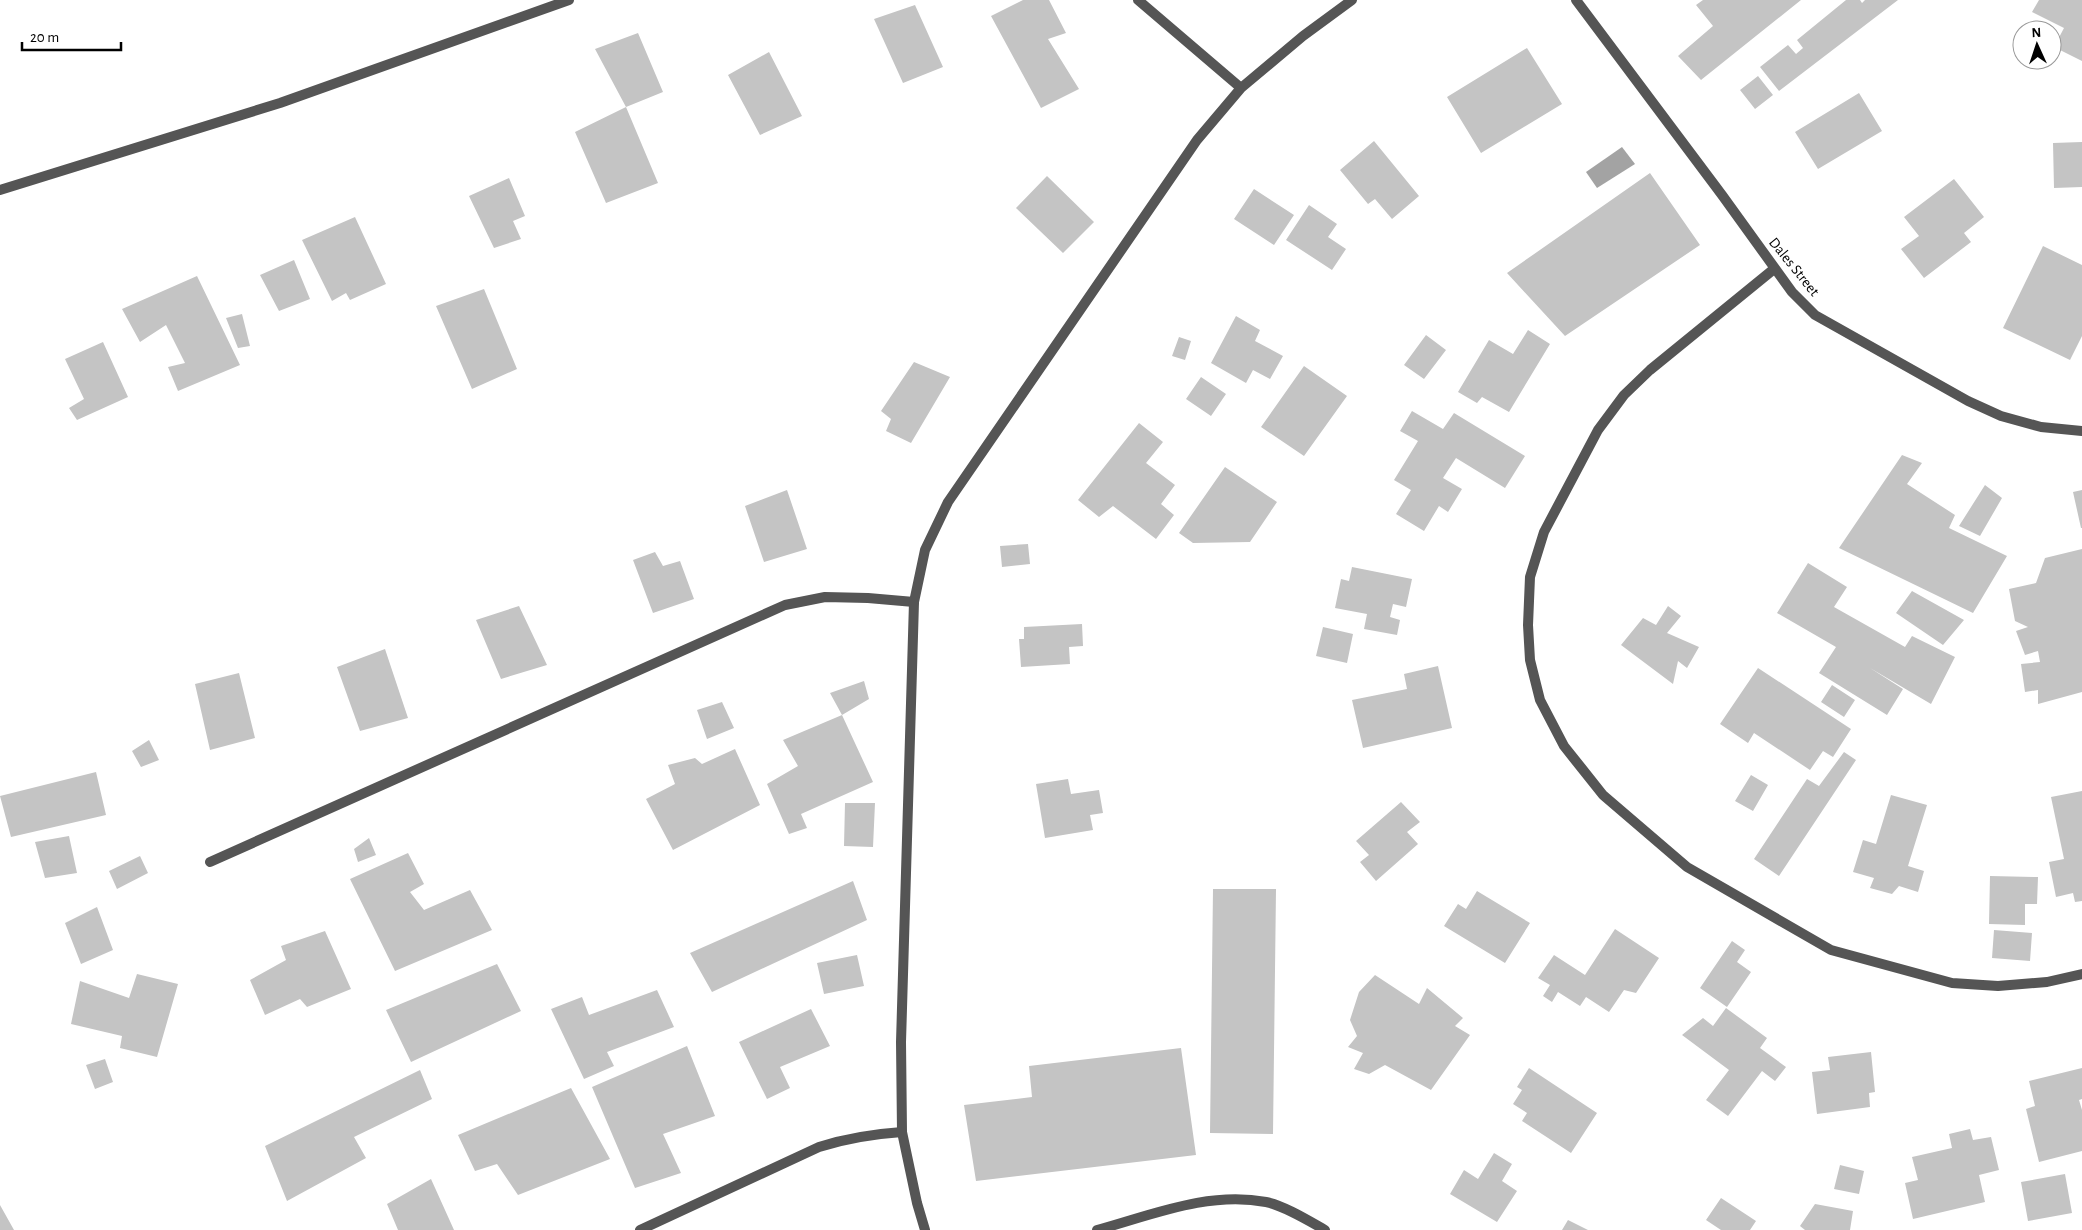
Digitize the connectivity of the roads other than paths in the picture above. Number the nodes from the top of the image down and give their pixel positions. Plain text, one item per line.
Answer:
1 (570, 0) edge
2 (1138, 0) edge
3 (1352, 0) edge
4 (1576, 0) edge
5 (1241, 88) junction
6 (0, 190) edge
7 (1774, 269) junction
8 (2082, 432) edge
9 (914, 602) junction
10 (210, 862) dead end
11 (2082, 974) edge
12 (902, 1132) junction
13 (640, 1230) edge
14 (925, 1230) edge
15 (1097, 1230) edge
16 (1325, 1230) edge

1 - 6 street
2 - 5 street
3 - 5 street
4 - 7 street, Dales Street
5 - 9 street
7 - 8 street, Dales Street
7 - 11 street
9 - 10 street
9 - 12 street
12 - 13 street
12 - 14 street
15 - 16 street

